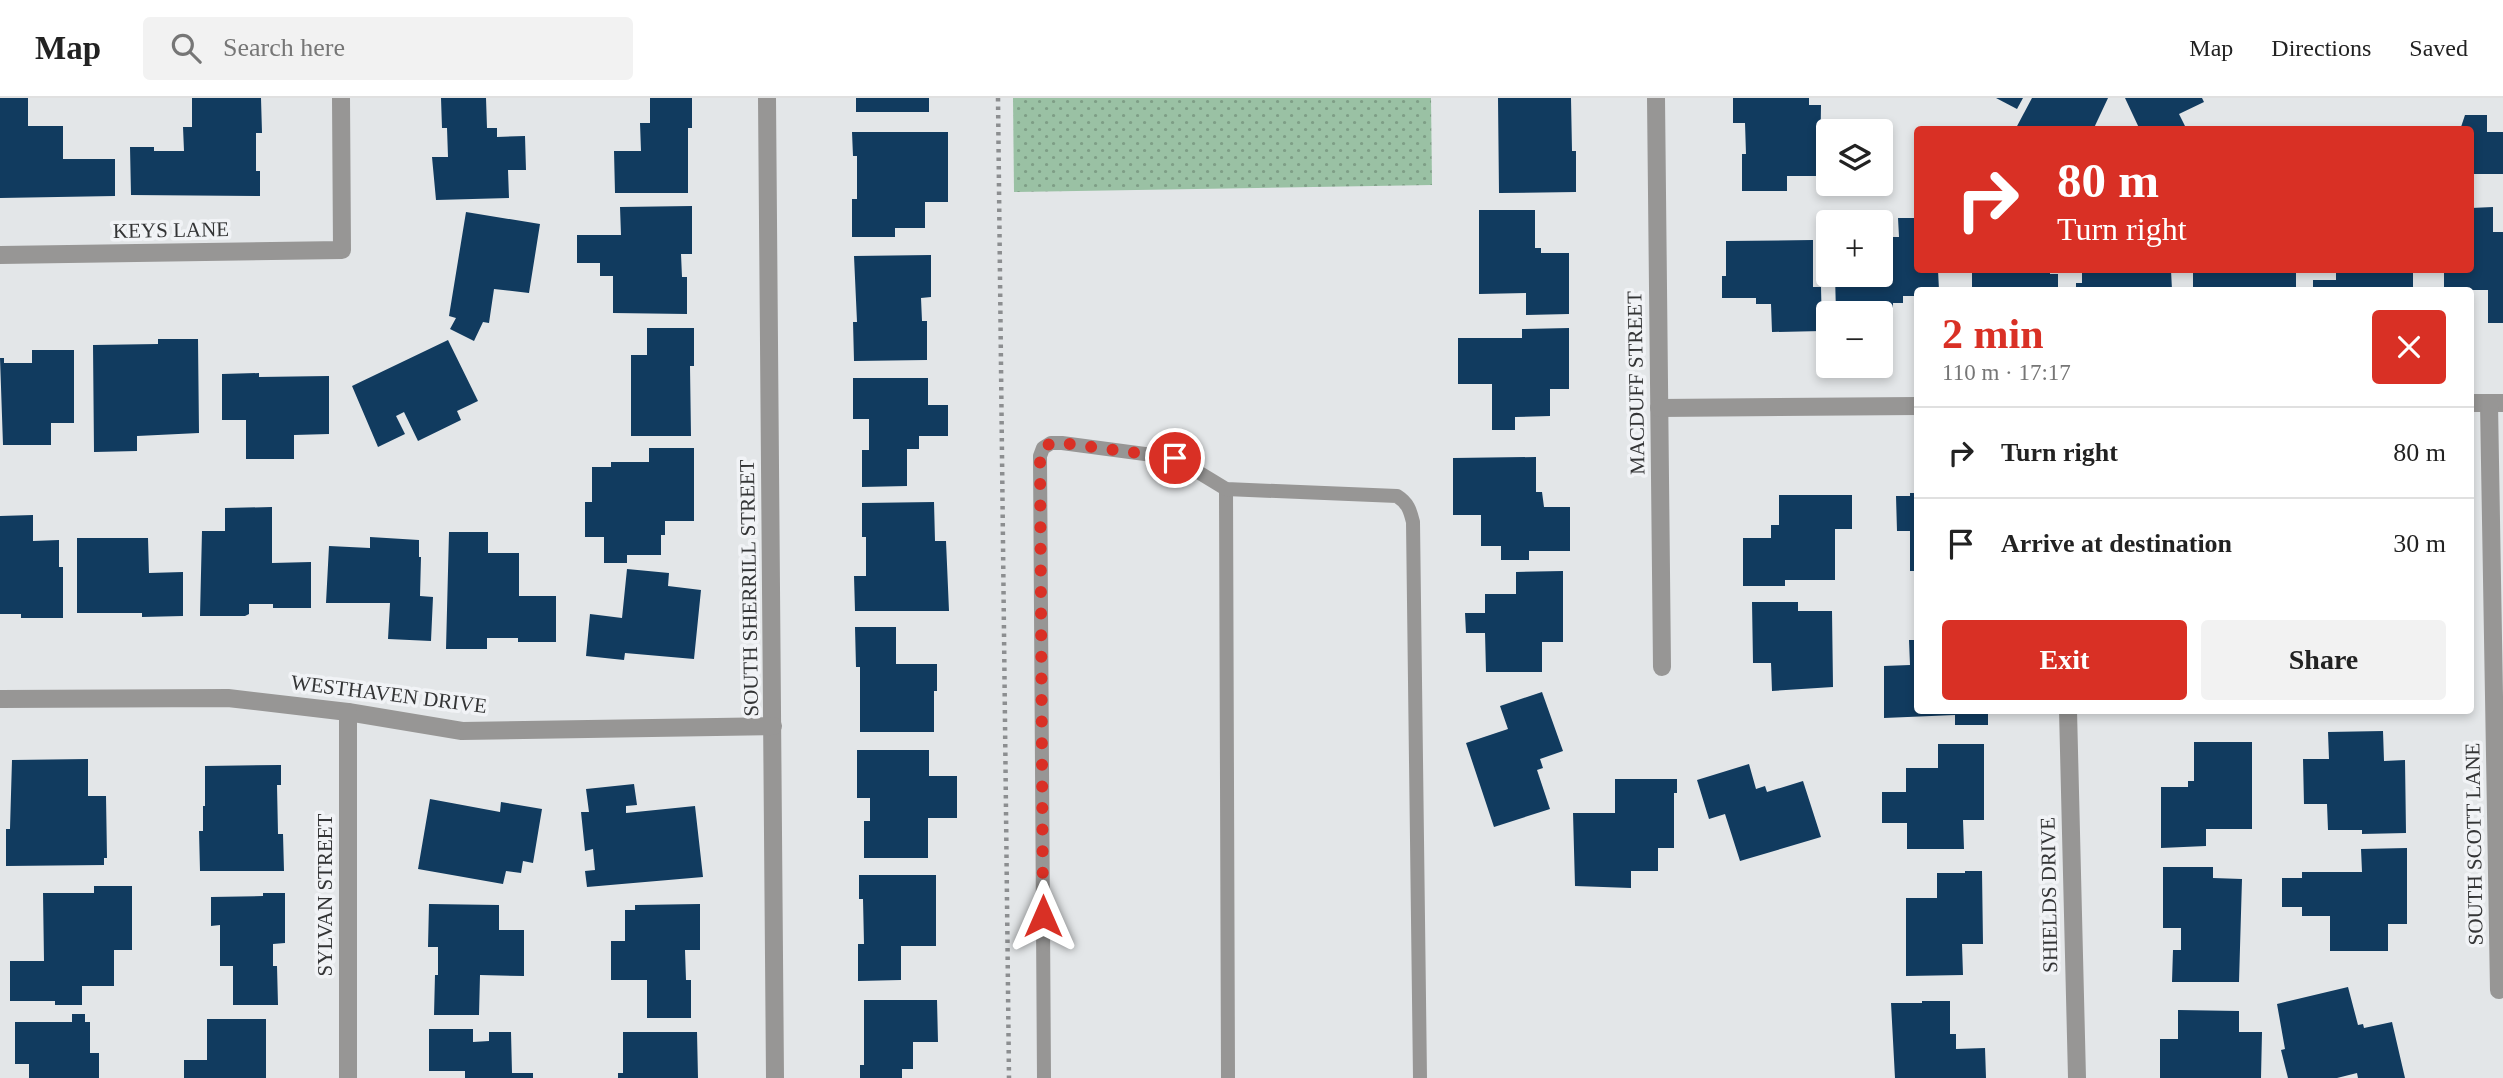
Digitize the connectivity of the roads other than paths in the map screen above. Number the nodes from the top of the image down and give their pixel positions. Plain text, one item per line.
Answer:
1 (341, 98) edge
2 (767, 98) edge
3 (1656, 98) edge
4 (0, 255) edge
5 (2488, 403) edge
6 (1914, 406) edge
7 (1659, 408) junction
8 (1226, 488) junction
9 (1662, 667) dead end
10 (0, 699) edge
11 (348, 712) junction
12 (2068, 714) edge
13 (773, 726) junction
14 (2499, 990) dead end
15 (348, 1078) edge
16 (775, 1078) edge
17 (1044, 1078) edge
18 (1228, 1078) edge
19 (1420, 1078) edge
20 (2077, 1078) edge

1 - 4 street, KEYS LANE
2 - 13 street, SOUTH SHERRILL STREET
3 - 7 street, MACDUFF STREET
5 - 14 street, SOUTH SCOTT LANE
6 - 7 street
7 - 9 street, MACDUFF STREET
8 - 17 lane
8 - 18 lane
8 - 19 lane
10 - 11 street, WESTHAVEN DRIVE
11 - 13 street, WESTHAVEN DRIVE
11 - 15 street, SYLVAN STREET
12 - 20 street, SHIELDS DRIVE
13 - 16 street, SOUTH SHERRILL STREET

